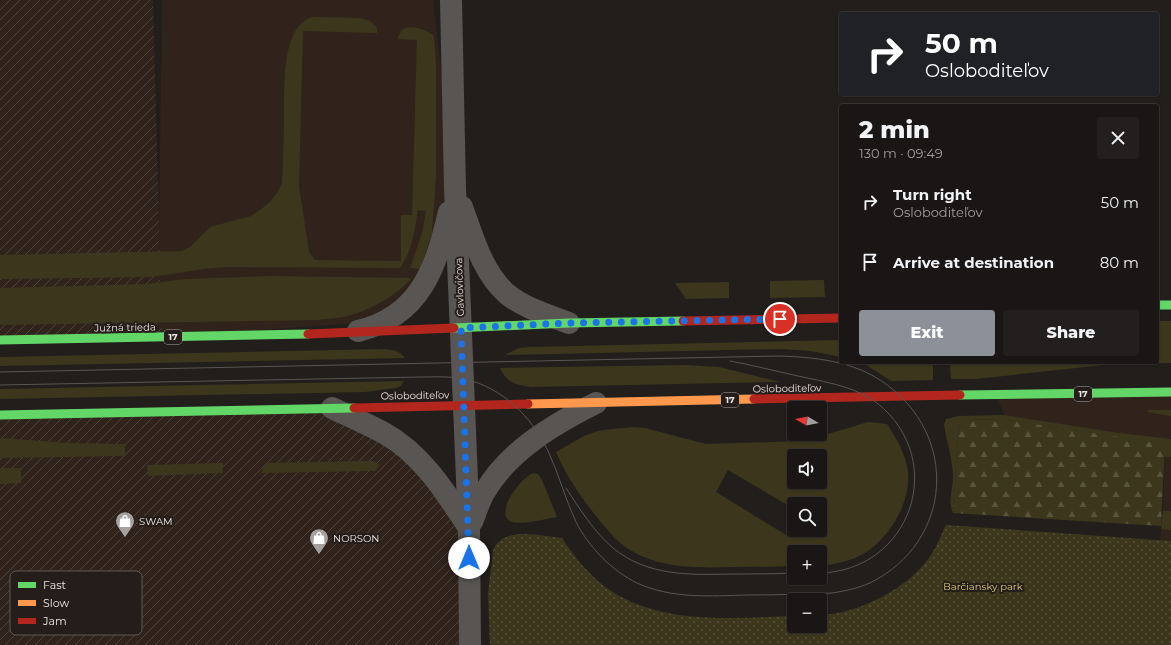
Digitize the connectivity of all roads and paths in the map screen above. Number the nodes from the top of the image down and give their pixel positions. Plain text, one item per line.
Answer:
1 (451, 0) edge
2 (455, 188) junction
3 (1159, 305) edge
4 (1171, 305) edge
5 (839, 318) edge
6 (568, 323) junction
7 (461, 328) junction
8 (347, 333) junction
9 (0, 340) edge
10 (1171, 392) edge
11 (596, 403) junction
12 (464, 405) junction
13 (332, 408) junction
14 (0, 415) edge
15 (469, 528) junction
16 (470, 645) edge

1 - 2 street, Gavlovičova
2 - 6 street
2 - 7 street, Gavlovičova
2 - 8 street
3 - 4 main road
5 - 6 main road, 17
6 - 7 main road, 17
7 - 8 main road, 17
7 - 12 street, Gavlovičova
8 - 9 main road, Južná trieda / 17
10 - 11 main road, Osloboditeľov / 17
11 - 12 main road, Osloboditeľov / 17
11 - 15 street
12 - 13 main road, Osloboditeľov / 17
12 - 15 street, Gavlovičova
13 - 14 main road, 17
13 - 15 street
15 - 16 street, Gavlovičova

